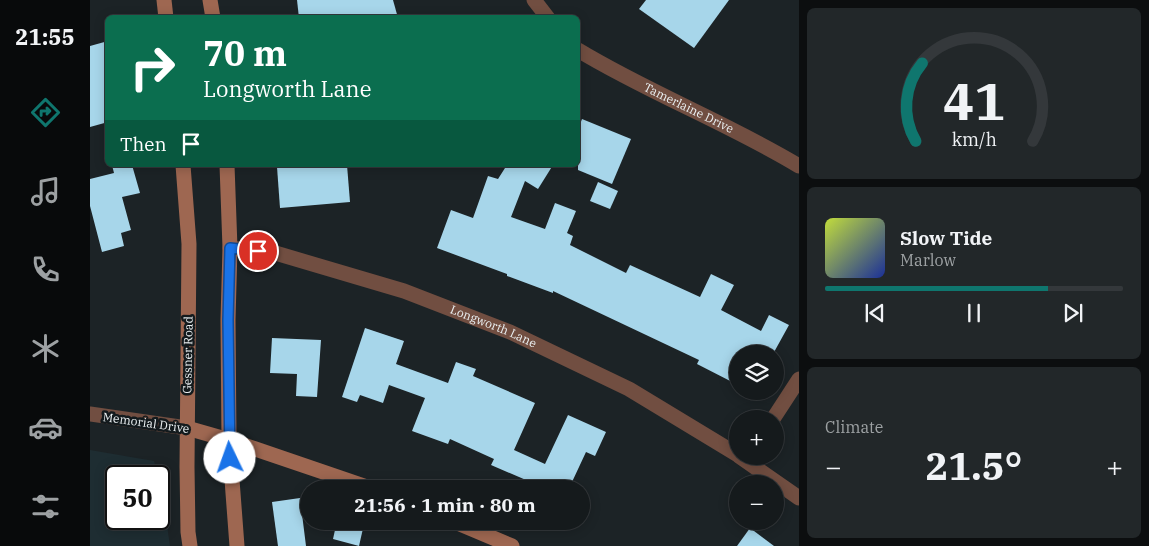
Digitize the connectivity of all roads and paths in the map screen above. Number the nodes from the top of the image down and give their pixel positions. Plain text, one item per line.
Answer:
1 (164, 0) edge
2 (210, 0) edge
3 (534, 0) edge
4 (166, 15) edge
5 (212, 15) edge
6 (546, 15) edge
7 (580, 51) edge
8 (799, 166) edge
9 (182, 167) edge
10 (227, 167) edge
11 (230, 248) junction
12 (799, 379) edge
13 (779, 410) edge
14 (90, 414) edge
15 (187, 428) junction
16 (228, 440) junction
17 (729, 449) edge
18 (754, 465) edge
19 (346, 480) edge
20 (799, 498) edge
21 (474, 530) edge
22 (190, 546) edge
23 (237, 546) edge
24 (512, 546) edge

1 - 4 main road
2 - 5 main road
3 - 6 street
7 - 8 street, Tamerlaine Drive
9 - 15 main road, Gessner Road
10 - 11 main road
11 - 16 main road
11 - 17 street, Longworth Lane
12 - 13 street
14 - 15 street, Memorial Drive
15 - 16 main road, Memorial Drive
15 - 22 main road, Gessner Road
16 - 19 main road, Memorial Drive
16 - 23 main road
18 - 20 street, Longworth Lane
21 - 24 main road

